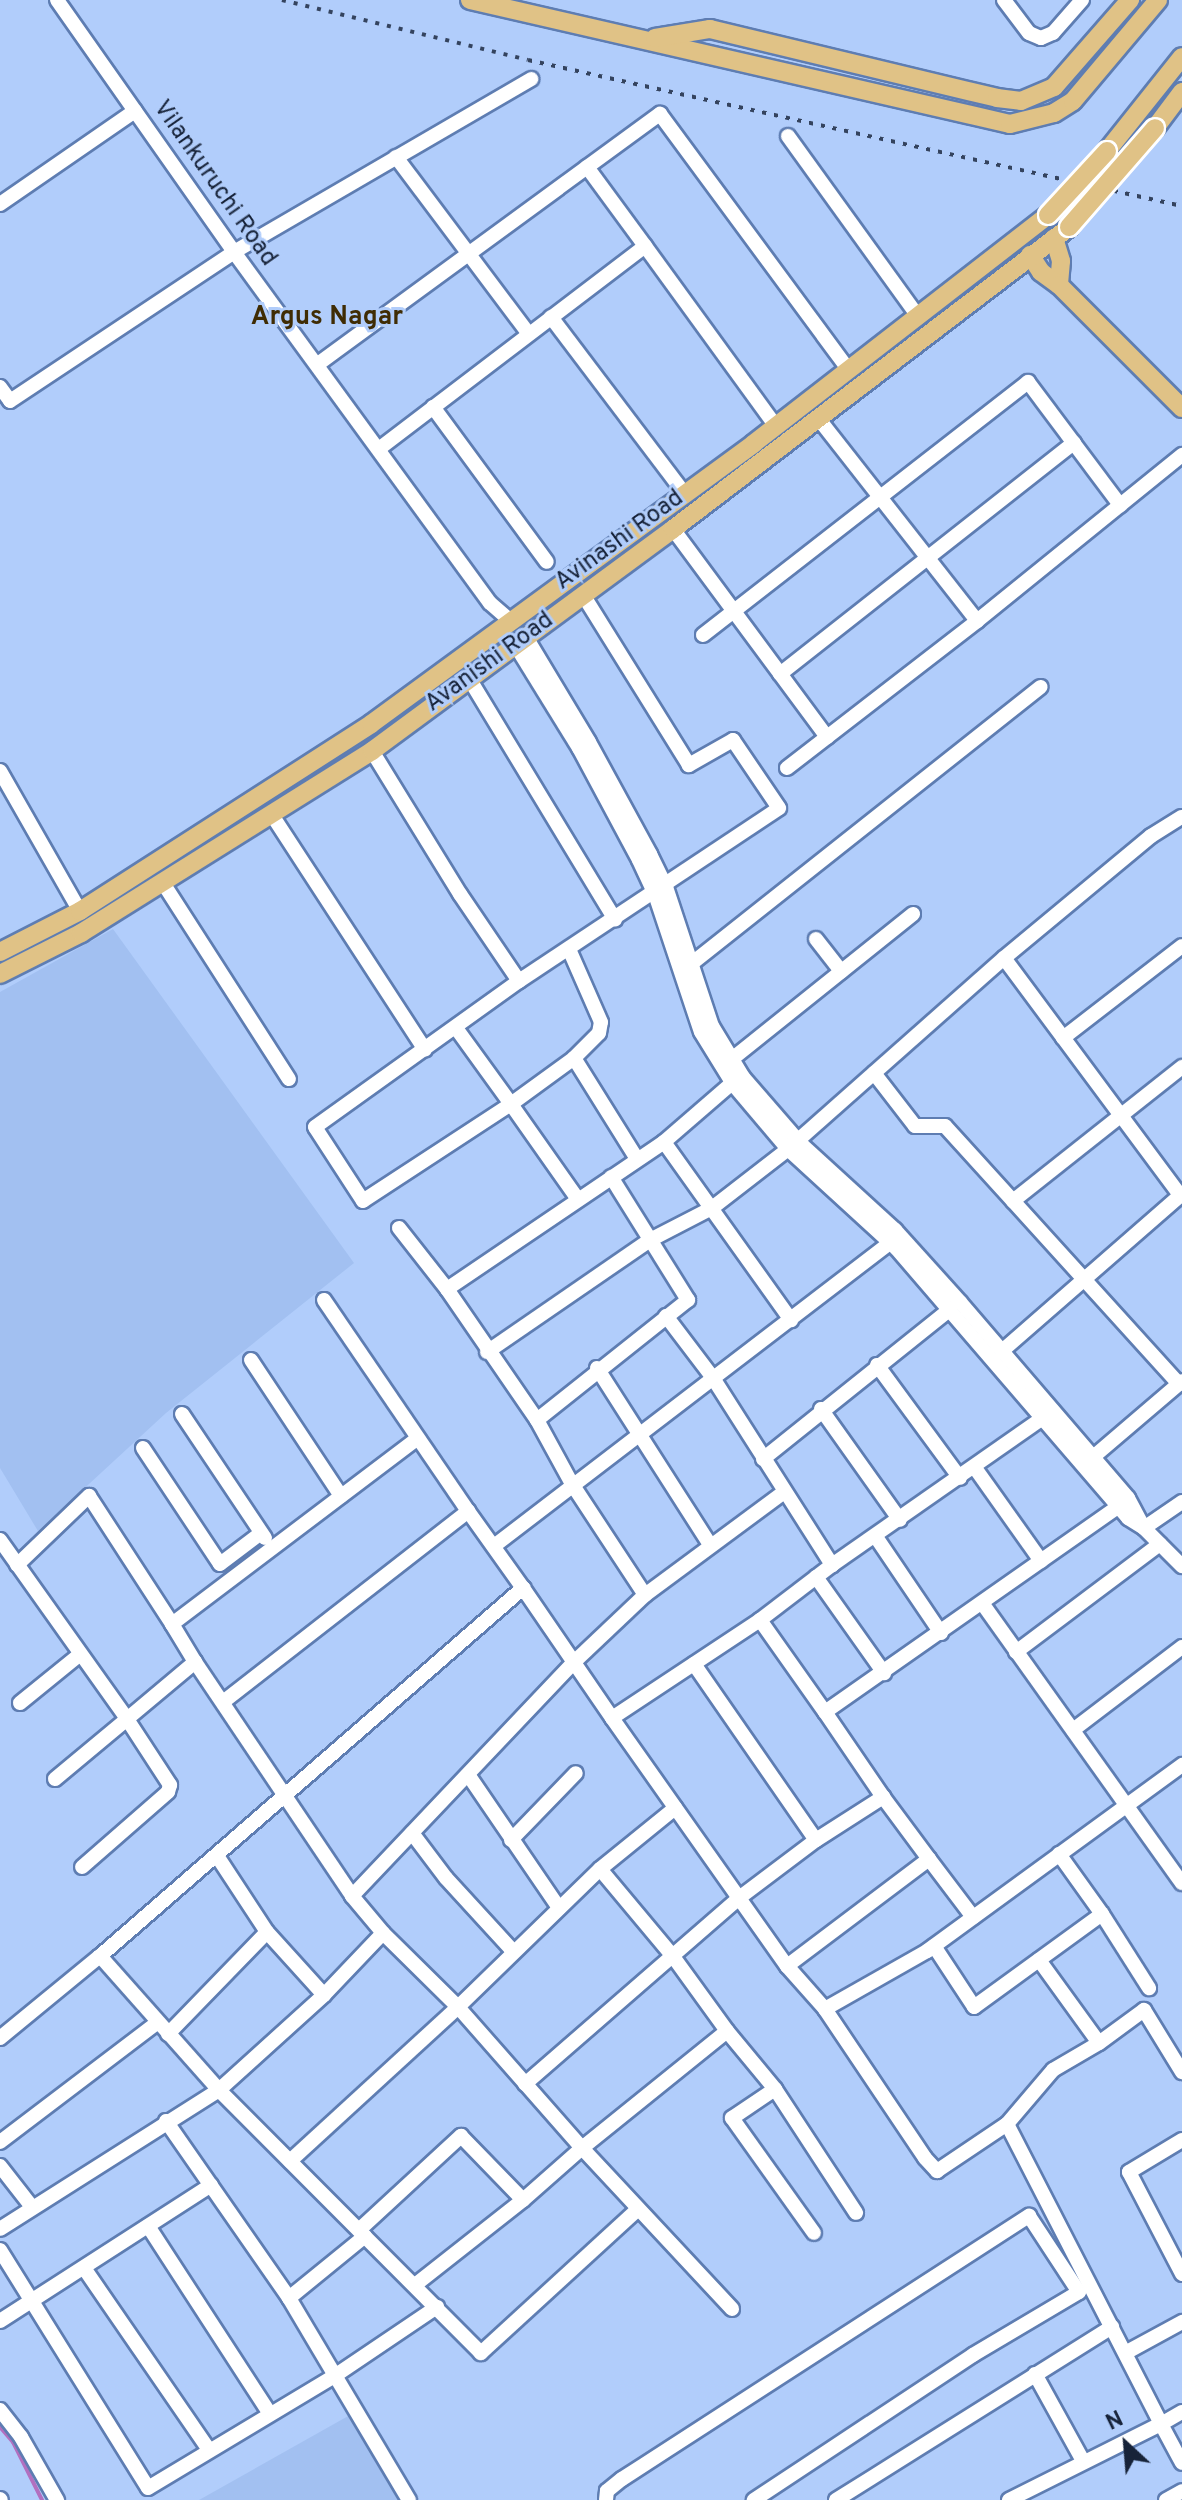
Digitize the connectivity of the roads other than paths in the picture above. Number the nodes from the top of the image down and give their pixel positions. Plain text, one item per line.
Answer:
1 (57, 0) edge
2 (470, 0) edge
3 (1004, 0) edge
4 (1082, 0) edge
5 (1130, 0) edge
6 (1158, 0) edge
7 (649, 39) junction
8 (1182, 57) edge
9 (531, 79) dead end
10 (1182, 92) edge
11 (135, 111) junction
12 (788, 136) dead end
13 (396, 157) junction
14 (587, 167) junction
15 (0, 204) edge
16 (1062, 233) junction
17 (645, 246) junction
18 (234, 252) junction
19 (467, 255) junction
20 (1030, 255) junction
21 (1059, 285) junction
22 (918, 316) junction
23 (551, 317) junction
24 (529, 334) junction
25 (318, 364) junction
26 (842, 375) junction
27 (0, 387) edge
28 (848, 395) junction
29 (433, 407) junction
30 (1182, 408) edge
31 (818, 418) junction
32 (776, 426) junction
33 (1074, 443) junction
34 (753, 444) junction
35 (380, 448) junction
36 (1182, 455) edge
37 (765, 460) junction
38 (685, 494) junction
39 (882, 499) junction
40 (1120, 505) junction
41 (673, 529) junction
42 (927, 557) junction
43 (547, 562) dead end
44 (583, 595) junction
45 (734, 611) junction
46 (977, 621) junction
47 (506, 624) junction
48 (703, 635) dead end
49 (521, 642) junction
50 (780, 674) junction
51 (470, 680) junction
52 (1040, 687) dead end
53 (827, 737) junction
54 (372, 751) junction
55 (787, 768) dead end
56 (0, 771) edge
57 (289, 777) junction
58 (301, 796) junction
59 (272, 815) junction
60 (1182, 817) edge
61 (163, 883) junction
62 (659, 889) junction
63 (80, 911) junction
64 (913, 914) dead end
65 (615, 919) junction
66 (816, 939) dead end
67 (1182, 946) edge
68 (569, 949) junction
69 (0, 952) edge
70 (1004, 958) junction
71 (691, 964) junction
72 (841, 971) junction
73 (0, 974) edge
74 (519, 981) junction
75 (456, 1028) junction
76 (1063, 1038) junction
77 (425, 1050) junction
78 (574, 1058) junction
79 (732, 1059) junction
80 (1182, 1067) edge
81 (874, 1073) junction
82 (289, 1079) dead end
83 (732, 1083) junction
84 (511, 1104) junction
85 (1121, 1116) junction
86 (664, 1142) junction
87 (793, 1143) junction
88 (637, 1159) junction
89 (611, 1177) junction
90 (1181, 1194) edge
91 (577, 1198) junction
92 (1013, 1201) junction
93 (712, 1208) junction
94 (399, 1228) dead end
95 (650, 1240) junction
96 (891, 1242) junction
97 (1082, 1280) junction
98 (447, 1289) junction
99 (324, 1300) dead end
100 (950, 1309) junction
101 (666, 1316) junction
102 (791, 1320) junction
103 (1002, 1351) junction
104 (487, 1352) junction
105 (251, 1360) dead end
106 (877, 1365) junction
107 (597, 1368) junction
108 (713, 1378) junction
109 (1181, 1382) edge
110 (821, 1409) junction
111 (182, 1414) dead end
112 (1047, 1415) junction
113 (537, 1420) junction
114 (640, 1433) junction
115 (418, 1438) junction
116 (143, 1448) dead end
117 (1092, 1458) junction
118 (763, 1459) junction
119 (975, 1468) junction
120 (960, 1478) junction
121 (572, 1484) junction
122 (784, 1492) junction
123 (341, 1496) junction
124 (1182, 1502) edge
125 (1119, 1506) junction
126 (468, 1511) junction
127 (900, 1520) junction
128 (1144, 1528) junction
129 (261, 1533) junction
130 (876, 1537) junction
131 (0, 1540) edge
132 (1160, 1544) junction
133 (494, 1546) junction
134 (711, 1546) junction
135 (271, 1549) junction
136 (1041, 1561) junction
137 (17, 1565) junction
138 (832, 1565) junction
139 (1182, 1566) edge
140 (816, 1577) junction
141 (523, 1588) junction
142 (645, 1595) junction
143 (982, 1603) junction
144 (760, 1620) junction
145 (172, 1624) junction
146 (941, 1633) junction
147 (1182, 1647) edge
148 (1016, 1652) junction
149 (79, 1655) junction
150 (195, 1662) junction
151 (573, 1663) junction
152 (694, 1664) junction
153 (884, 1673) junction
154 (223, 1702) junction
155 (20, 1703) dead end
156 (825, 1712) junction
157 (612, 1718) junction
158 (127, 1719) junction
159 (1073, 1730) junction
160 (1182, 1765) edge
161 (576, 1773) dead end
162 (469, 1776) junction
163 (55, 1779) dead end
164 (287, 1796) junction
165 (883, 1797) junction
166 (1127, 1806) junction
167 (675, 1808) junction
168 (412, 1833) junction
169 (511, 1840) junction
170 (816, 1840) junction
171 (1059, 1854) junction
172 (217, 1856) junction
173 (929, 1859) junction
174 (82, 1867) dead end
175 (600, 1869) junction
176 (1182, 1883) edge
177 (352, 1896) junction
178 (739, 1898) junction
179 (559, 1908) junction
180 (1102, 1914) junction
181 (973, 1917) junction
182 (267, 1932) junction
183 (383, 1933) junction
184 (934, 1946) junction
185 (513, 1951) junction
186 (672, 1955) junction
187 (100, 1956) junction
188 (1039, 1960) junction
189 (787, 1966) junction
190 (1149, 1988) dead end
191 (324, 1995) junction
192 (458, 2007) junction
193 (825, 2009) junction
194 (158, 2022) junction
195 (727, 2031) junction
196 (168, 2034) junction
197 (0, 2038) edge
198 (1099, 2043) junction
199 (1182, 2072) edge
200 (525, 2084) junction
201 (775, 2089) junction
202 (219, 2090) junction
203 (166, 2121) junction
204 (1007, 2124) junction
205 (1182, 2140) edge
206 (0, 2142) edge
207 (582, 2148) junction
208 (290, 2161) junction
209 (0, 2166) edge
210 (211, 2185) junction
211 (523, 2200) junction
212 (32, 2207) junction
213 (637, 2210) junction
214 (856, 2213) dead end
215 (148, 2226) junction
216 (0, 2229) edge
217 (362, 2233) junction
218 (814, 2233) dead end
219 (0, 2250) edge
220 (84, 2268) junction
221 (1182, 2274) edge
222 (415, 2285) junction
223 (289, 2298) junction
224 (30, 2302) junction
225 (437, 2307) junction
226 (732, 2309) dead end
227 (0, 2321) edge
228 (1182, 2322) edge
229 (1112, 2327) junction
230 (1127, 2352) junction
231 (1035, 2374) junction
232 (336, 2375) junction
233 (0, 2410) edge
234 (1182, 2412) edge
235 (270, 2414) junction
236 (1161, 2424) junction
237 (209, 2450) junction
238 (1083, 2461) junction
239 (1182, 2463) edge
240 (1182, 2491) edge
241 (57, 2500) edge
242 (409, 2500) edge
243 (606, 2500) edge
244 (754, 2500) edge
245 (836, 2500) edge
246 (1009, 2500) edge
247 (1166, 2500) edge

1 - 11 street, Vilankuruchi Road
2 - 7 main road
3 - 4 street
5 - 7 main road
6 - 7 main road
8 - 22 main road, Avinashi Road, bridge
9 - 13 street
10 - 16 main road, bridge
11 - 15 street
11 - 18 street, Vilankuruchi Road
12 - 22 street
13 - 18 street
13 - 19 street
14 - 17 street
14 - 19 street
14 - 26 street
16 - 20 main road, Avanishi Road
16 - 21 main road
17 - 23 street
17 - 32 street
18 - 25 street, Vilankuruchi Road
18 - 27 street
19 - 24 street
19 - 25 street
20 - 21 main road
20 - 28 main road, Avanishi Road
21 - 30 main road
22 - 26 main road, Avinashi Road
23 - 24 street
23 - 38 street
24 - 29 street
25 - 35 street, Vilankuruchi Road
26 - 28 main road
26 - 32 main road, Avinashi Road
28 - 31 main road, Avanishi Road
29 - 35 street
29 - 43 street
31 - 37 main road, Avanishi Road
31 - 39 street
32 - 34 main road, Avinashi Road
33 - 39 street
33 - 40 street
33 - 42 street
34 - 37 main road
34 - 38 main road, Avinashi Road
35 - 47 street, Vilankuruchi Road
36 - 40 street
37 - 41 main road, Avanishi Road
38 - 47 main road, Avinashi Road
39 - 42 street
39 - 45 street
40 - 46 street
41 - 44 main road, Avanishi Road
41 - 45 street
42 - 46 street
42 - 50 street
44 - 49 main road, Avanishi Road
44 - 62 street
45 - 48 street
45 - 50 street
46 - 53 street
47 - 57 main road, Avinashi Road
49 - 51 main road, Avanishi Road
49 - 62 street
50 - 53 street
51 - 54 main road, Avanishi Road
51 - 65 street
52 - 71 street
53 - 55 street
54 - 58 main road, Avanishi Road
54 - 74 street
56 - 63 street
57 - 58 main road
57 - 63 main road, Avinashi Road
58 - 59 main road, Avanishi Road
59 - 61 main road, Avanishi Road
59 - 77 street
60 - 70 street
61 - 73 main road, Avanishi Road
61 - 82 street
62 - 65 street
62 - 71 street
62 - 83 street
63 - 69 main road, Avinashi Road
64 - 72 street
65 - 68 street
66 - 72 street
67 - 76 street
68 - 74 street
68 - 78 street
70 - 76 street
70 - 81 street
71 - 79 street
72 - 79 street
74 - 75 street
75 - 77 street
75 - 84 street
76 - 85 street
77 - 84 street
78 - 84 street
78 - 88 street
79 - 87 street
80 - 85 street
81 - 87 street
81 - 92 street
83 - 86 street
83 - 87 street
84 - 91 street
85 - 90 street
85 - 92 street
86 - 88 street
86 - 93 street
87 - 93 street
87 - 96 street
87 - 103 street
88 - 89 street
89 - 91 street
89 - 95 street
90 - 97 street
91 - 98 street
92 - 97 street
93 - 95 street
93 - 102 street
94 - 98 street
95 - 101 street
95 - 104 street
96 - 100 street
96 - 102 street
97 - 103 street
97 - 109 street
98 - 104 street
99 - 115 street
100 - 106 street
100 - 112 street
101 - 107 street
101 - 108 street
102 - 108 street
103 - 112 street
104 - 113 street
105 - 123 street
106 - 110 street
106 - 120 street
107 - 113 street
107 - 114 street
108 - 114 street
108 - 118 street
109 - 117 street
110 - 118 street
110 - 127 street
111 - 129 street
112 - 117 street
112 - 119 street
112 - 125 street
113 - 121 street
114 - 121 street
114 - 134 street
115 - 123 street
115 - 126 street
116 - 129 street
117 - 128 street
118 - 122 street
119 - 120 street
119 - 136 street
120 - 127 street
121 - 133 street
121 - 142 street
122 - 134 street
122 - 138 street
123 - 135 street
124 - 128 street
125 - 128 street
125 - 136 street
126 - 133 street
126 - 154 street
127 - 130 street
128 - 132 street
129 - 135 street
130 - 138 street
130 - 146 street
131 - 137 street
132 - 139 street
132 - 148 street
133 - 141 street
134 - 142 street
135 - 145 street
136 - 143 street
137 - 145 street
137 - 149 street
138 - 140 street
140 - 144 street
140 - 153 street
141 - 151 street
141 - 164 street
142 - 151 street
143 - 146 street
143 - 148 street
144 - 152 street
144 - 156 street
145 - 150 street
146 - 153 street
147 - 159 street
148 - 159 street
149 - 155 street
149 - 158 street
150 - 154 street
150 - 158 street
151 - 157 street
151 - 162 street
152 - 157 street
152 - 170 street
153 - 156 street
154 - 164 street
156 - 165 street
157 - 167 street
158 - 163 street
158 - 174 street
159 - 166 street
160 - 166 street
161 - 169 street
162 - 168 street
162 - 169 street
164 - 172 street
164 - 177 street
165 - 170 street
165 - 173 street
166 - 171 street
166 - 176 street
167 - 175 street
167 - 178 street
168 - 177 street
168 - 185 street
169 - 179 street
170 - 178 street
171 - 180 street
171 - 181 street
172 - 182 street
172 - 187 street
173 - 181 street
173 - 189 street
175 - 179 street
175 - 186 street
177 - 183 street
178 - 186 street
178 - 189 street
179 - 185 street
180 - 188 street
180 - 190 street
181 - 184 street
182 - 191 street
182 - 196 street
183 - 191 street
183 - 192 street
184 - 188 street
184 - 193 street
185 - 192 street
186 - 195 street
186 - 200 street
187 - 194 street
187 - 197 street
188 - 198 street
189 - 193 street
191 - 202 street
192 - 200 street
192 - 208 street
193 - 204 street
194 - 196 street
194 - 206 street
195 - 201 street
195 - 207 street
196 - 202 street
198 - 199 street
198 - 204 street
200 - 207 street
201 - 214 street
201 - 218 street
202 - 203 street
202 - 208 street
203 - 210 street
203 - 212 street
204 - 229 street
205 - 221 street
207 - 211 street
207 - 213 street
208 - 217 street
209 - 212 street
210 - 215 street
210 - 223 street
211 - 217 street
211 - 222 street
212 - 216 street
213 - 225 street
213 - 226 street
215 - 220 street
215 - 235 street
217 - 222 street
217 - 223 street
219 - 224 street
220 - 224 street
220 - 237 street
222 - 225 street
223 - 232 street
224 - 227 street
224 - 237 street
225 - 232 street
228 - 230 street
229 - 230 street
229 - 231 street
230 - 236 street
231 - 238 street
231 - 245 street
232 - 235 street
232 - 242 street
233 - 241 street
234 - 236 street
235 - 237 street
236 - 238 street
236 - 239 street
238 - 246 street
240 - 247 street
243 - 244 street

